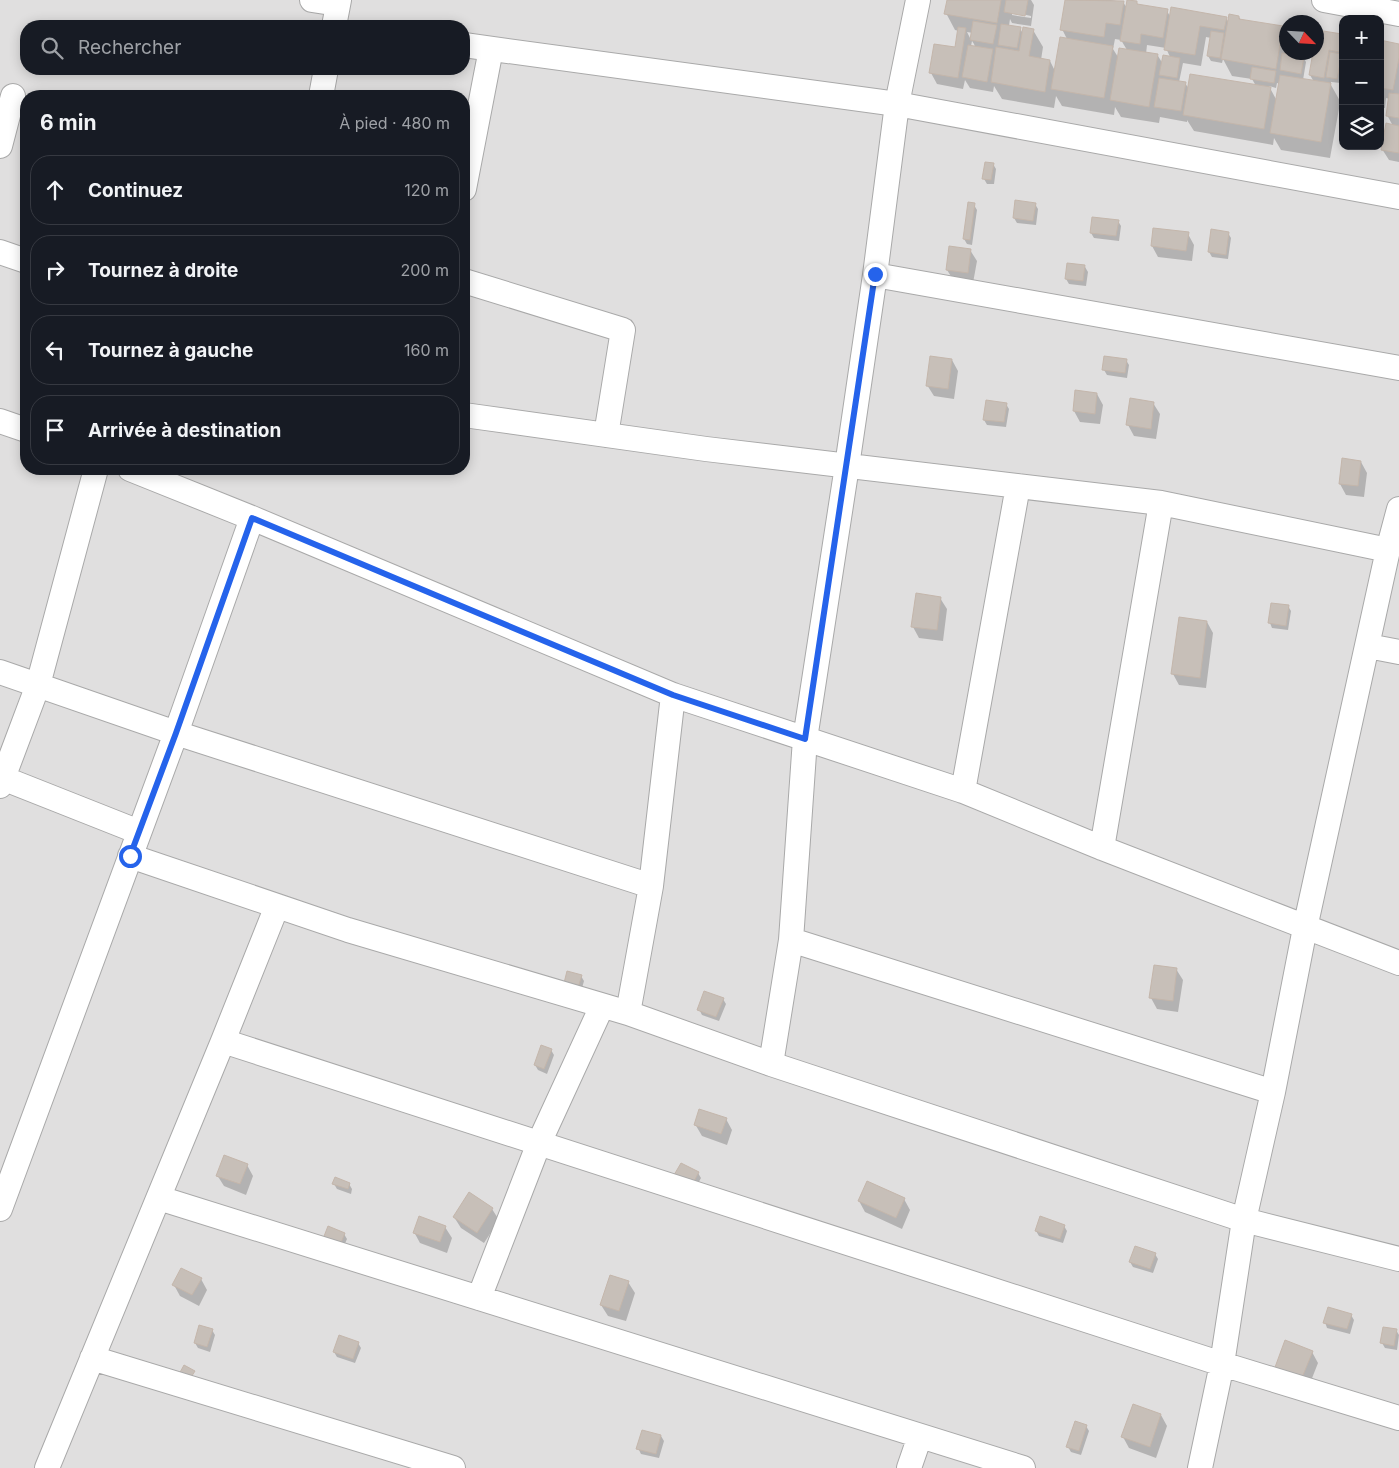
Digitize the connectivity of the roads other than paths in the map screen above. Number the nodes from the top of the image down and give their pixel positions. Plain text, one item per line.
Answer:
1 (312, 0) edge
2 (918, 0) edge
3 (1324, 0) edge
4 (337, 10) edge
5 (1399, 14) edge
6 (470, 46) edge
7 (491, 49) junction
8 (325, 75) edge
9 (322, 90) edge
10 (13, 96) edge
11 (897, 104) junction
12 (0, 146) edge
13 (470, 158) edge
14 (1399, 197) edge
15 (0, 252) edge
16 (20, 259) edge
17 (875, 274) junction
18 (470, 282) edge
19 (1399, 368) edge
20 (470, 416) edge
21 (0, 421) edge
22 (20, 428) edge
23 (606, 435) junction
24 (847, 466) junction
25 (94, 475) edge
26 (145, 475) edge
27 (1018, 486) junction
28 (1161, 503) junction
29 (1399, 509) edge
30 (252, 518) junction
31 (1388, 550) junction
32 (1368, 646) junction
33 (1399, 652) edge
34 (0, 672) edge
35 (38, 685) junction
36 (673, 695) junction
37 (176, 733) junction
38 (805, 739) junction
39 (1, 780) edge
40 (963, 791) junction
41 (140, 832) junction
42 (1102, 848) junction
43 (130, 856) junction
44 (651, 886) junction
45 (277, 906) junction
46 (1305, 928) junction
47 (791, 940) junction
48 (1399, 963) edge
49 (602, 1006) junction
50 (628, 1013) junction
51 (223, 1041) junction
52 (771, 1064) junction
53 (1273, 1092) junction
54 (539, 1143) junction
55 (159, 1198) junction
56 (0, 1209) edge
57 (1244, 1220) junction
58 (1399, 1259) edge
59 (479, 1298) junction
60 (92, 1358) junction
61 (1222, 1364) junction
62 (1399, 1418) edge
63 (920, 1436) junction
64 (47, 1468) edge
65 (454, 1468) edge
66 (909, 1468) edge
67 (1023, 1468) edge
68 (1200, 1468) edge

1 - 4 street
2 - 11 street
3 - 5 street
6 - 7 street
7 - 11 street
7 - 13 street
8 - 9 street
10 - 12 street
11 - 14 street
11 - 17 street
15 - 16 street
17 - 19 street
17 - 24 street
18 - 23 street
20 - 23 street
21 - 22 street
23 - 24 street
24 - 27 street
24 - 38 street
25 - 35 street
26 - 30 street
27 - 28 street
27 - 40 street
28 - 31 street
28 - 42 street
29 - 31 street
30 - 36 street
30 - 37 street
31 - 32 street
32 - 33 street
32 - 46 street
34 - 35 street
35 - 37 street
35 - 39 street
36 - 38 street
36 - 44 street
37 - 41 street
37 - 44 street
38 - 40 street
38 - 47 street
39 - 41 street
40 - 42 street
41 - 43 street
42 - 46 street
43 - 45 street
43 - 56 street
44 - 50 street
45 - 49 street
45 - 51 street
46 - 48 street
46 - 53 street
47 - 52 street
47 - 53 street
49 - 50 street
49 - 54 street
50 - 52 street
51 - 54 street
51 - 55 street
52 - 57 street
53 - 57 street
54 - 59 street
54 - 61 street
55 - 59 street
55 - 60 street
57 - 58 street
57 - 61 street
59 - 63 street
60 - 64 street
60 - 65 street
61 - 62 street
61 - 68 street
63 - 66 street
63 - 67 street

